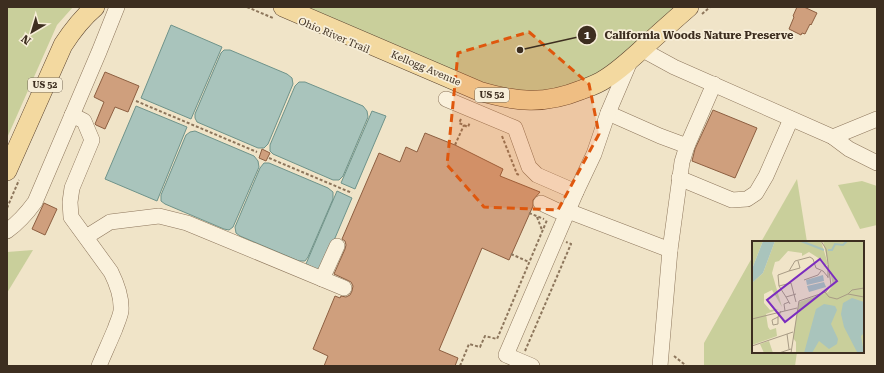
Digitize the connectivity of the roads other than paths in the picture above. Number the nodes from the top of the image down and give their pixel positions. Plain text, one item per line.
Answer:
1 (95, 7) edge
2 (117, 7) edge
3 (694, 12) edge
4 (279, 13) edge
5 (636, 54) junction
6 (714, 84) junction
7 (446, 99) dead end
8 (608, 113) junction
9 (72, 115) junction
10 (791, 118) junction
11 (877, 119) edge
12 (833, 137) junction
13 (687, 146) junction
14 (877, 163) edge
15 (14, 172) edge
16 (680, 178) junction
17 (576, 192) junction
18 (539, 210) road end
19 (568, 211) junction
20 (7, 231) edge
21 (86, 237) junction
22 (336, 246) dead end
23 (670, 250) junction
24 (322, 279) junction
25 (344, 288) dead end
26 (527, 364) edge
27 (99, 366) edge
28 (660, 366) edge

1 - 15 main road, US 52
2 - 9 street
3 - 5 main road, Kellogg Avenue / US 52
4 - 5 main road, Kellogg Avenue / US 52
5 - 6 street
5 - 8 street
6 - 10 street
6 - 13 street
7 - 17 street
8 - 13 street
8 - 17 street
9 - 20 street
9 - 21 street
10 - 12 street
10 - 16 street
11 - 12 street
12 - 14 street
13 - 16 street
16 - 23 street
17 - 19 street
18 - 19 street
19 - 23 street
19 - 26 street
21 - 24 street
21 - 27 street
22 - 24 street
23 - 28 street
24 - 25 street

